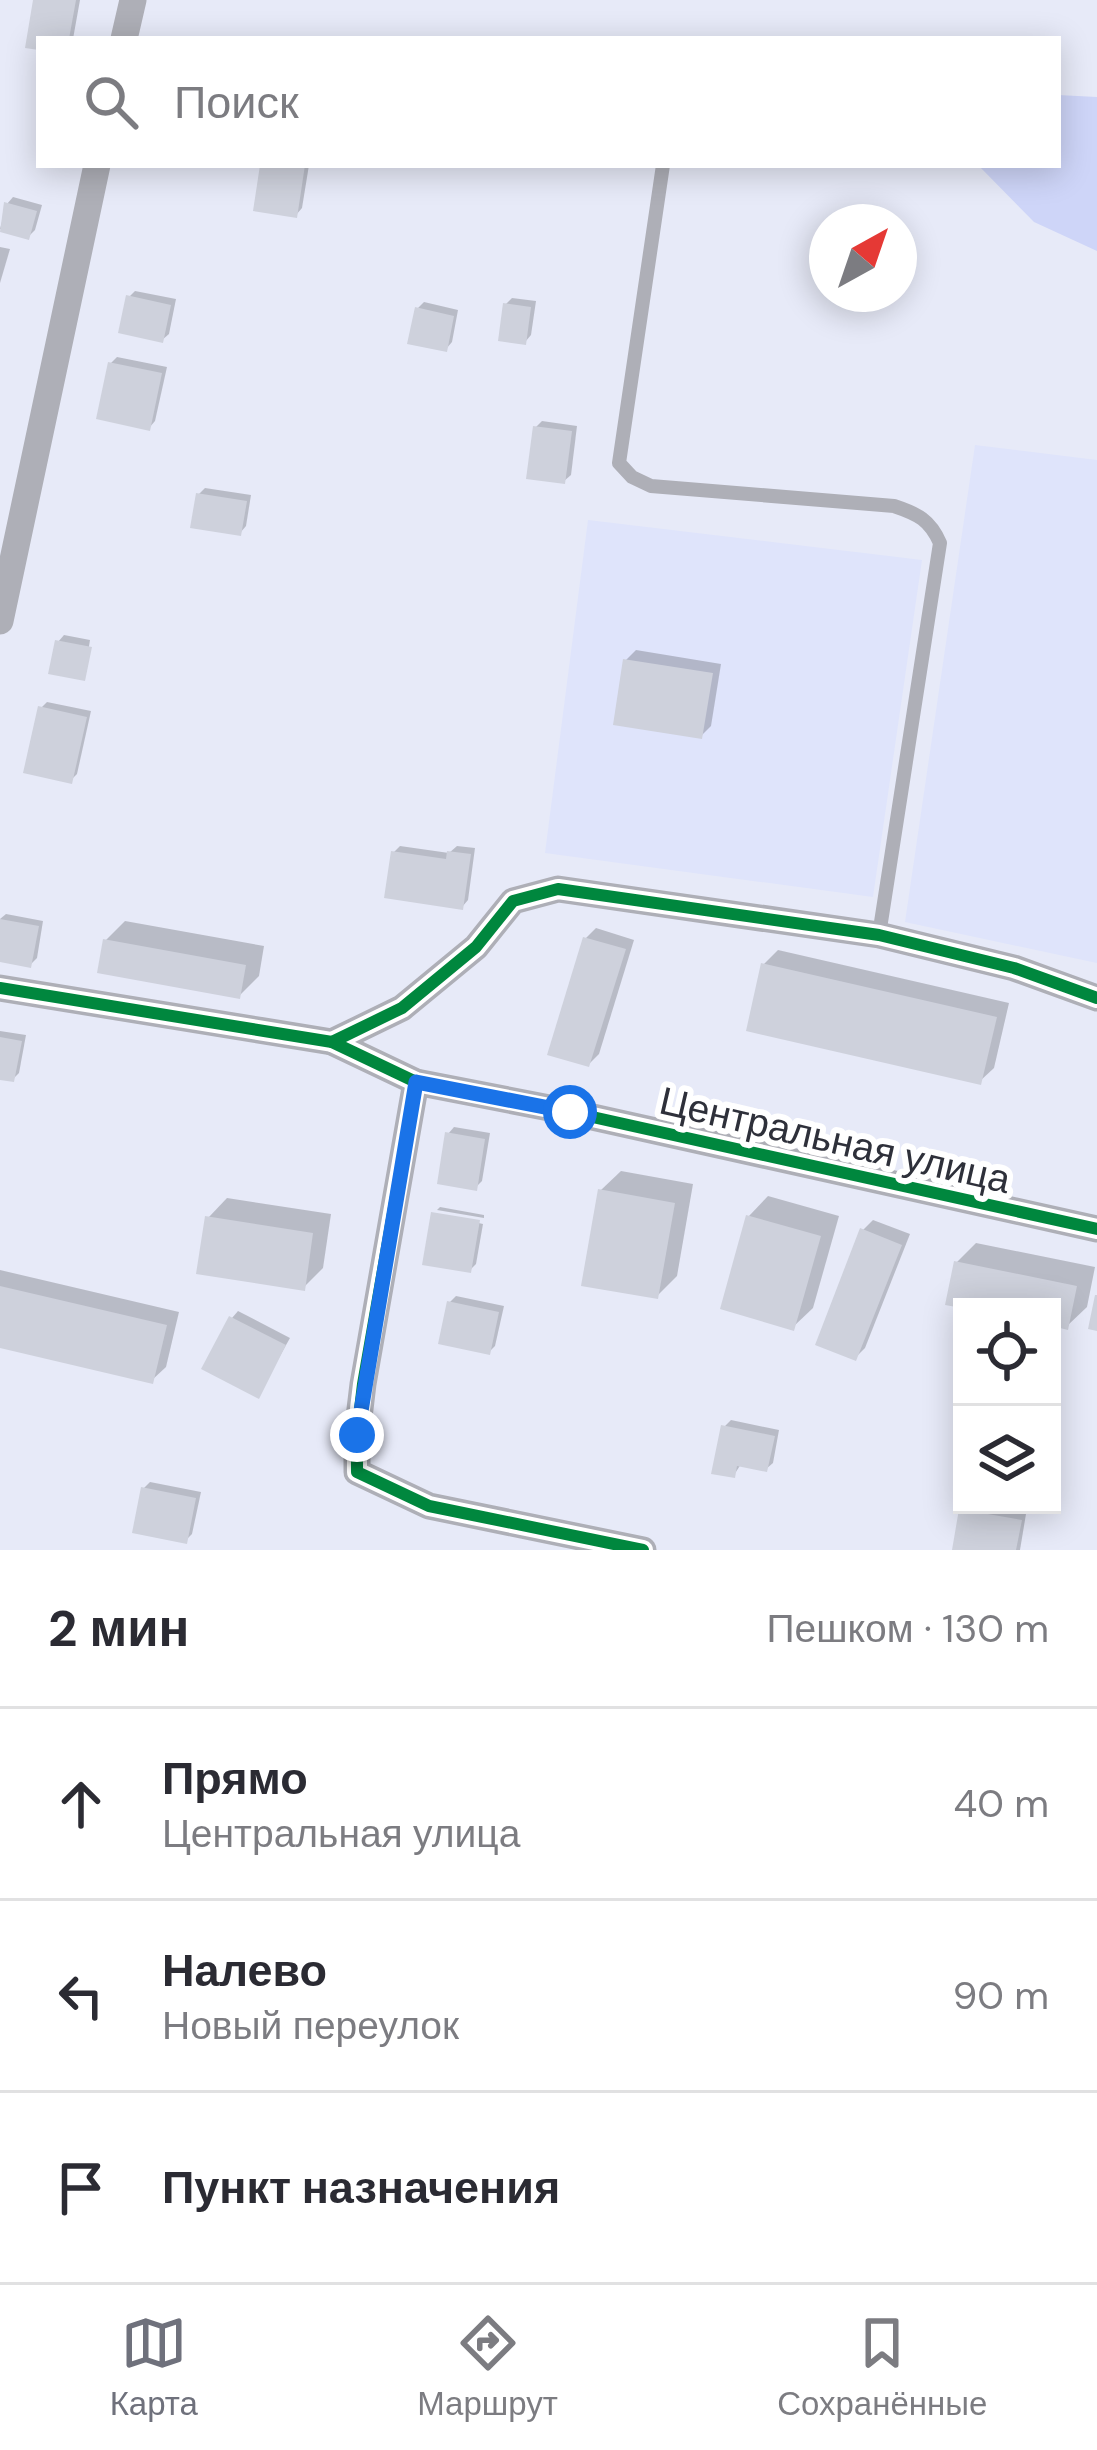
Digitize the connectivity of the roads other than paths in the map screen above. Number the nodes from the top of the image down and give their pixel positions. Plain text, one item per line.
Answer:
1 (133, 0) edge
2 (125, 36) edge
3 (97, 168) edge
4 (663, 168) edge
5 (0, 621) edge
6 (879, 935) junction
7 (0, 988) edge
8 (1097, 998) edge
9 (332, 1042) junction
10 (416, 1082) junction
11 (1097, 1229) edge
12 (643, 1550) edge

1 - 2 street
3 - 5 street
4 - 6 lane
6 - 8 street
6 - 9 street
7 - 9 street, Центральная улица
9 - 10 street, Центральная улица
10 - 11 street, Центральная улица
10 - 12 street

